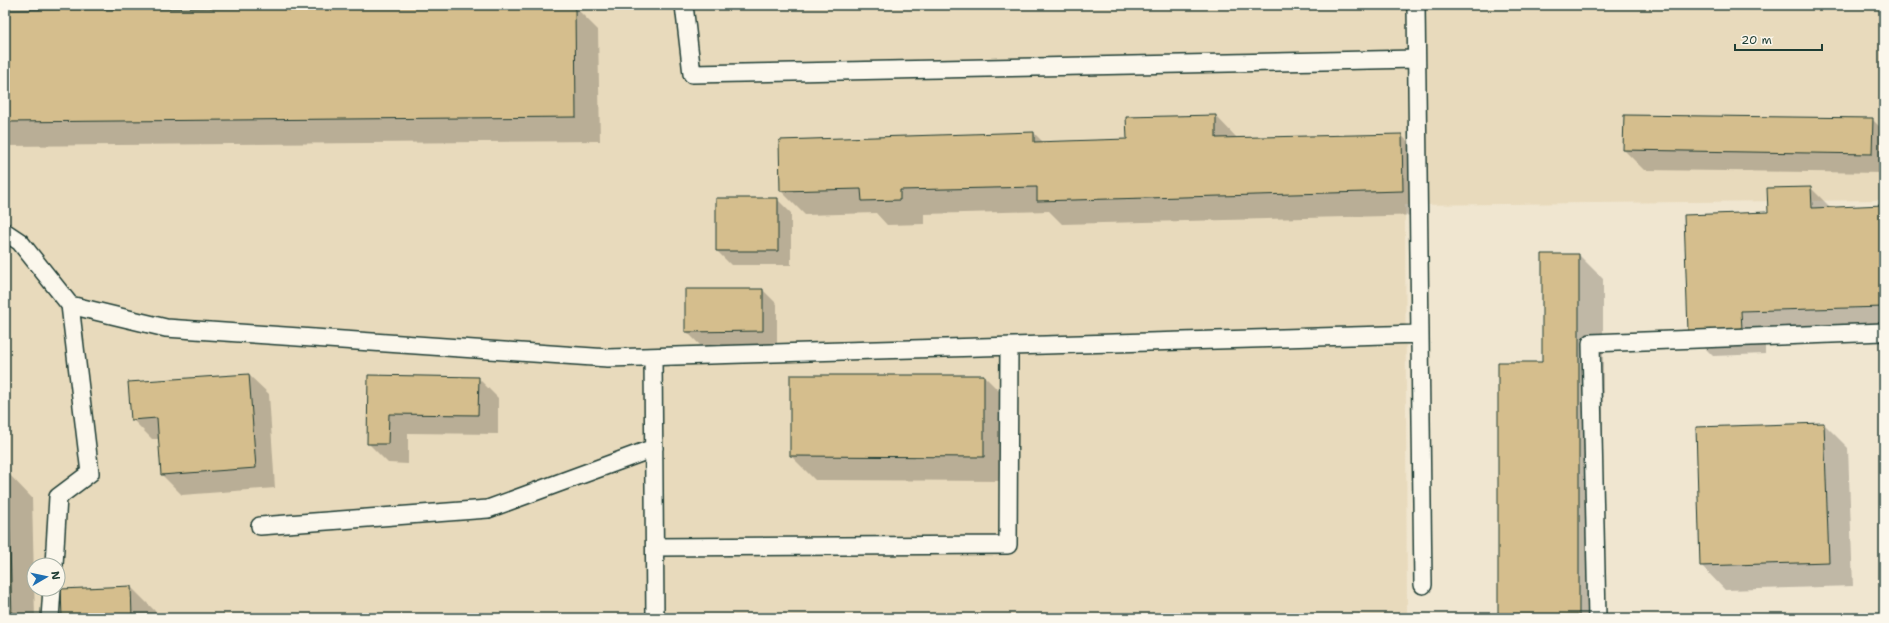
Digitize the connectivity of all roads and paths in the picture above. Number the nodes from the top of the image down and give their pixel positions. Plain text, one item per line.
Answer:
1 (684, 5) edge
2 (1416, 5) edge
3 (1416, 59) junction
4 (5, 232) edge
5 (70, 305) junction
6 (1884, 332) edge
7 (1420, 334) junction
8 (1009, 346) junction
9 (653, 357) junction
10 (654, 448) junction
11 (260, 526) dead end
12 (655, 547) junction
13 (54, 557) edge
14 (1423, 584) dead end
15 (51, 597) edge
16 (50, 618) edge
17 (655, 618) edge
18 (1597, 618) edge

1 - 3 lane
2 - 3 lane
3 - 7 lane
4 - 5 lane
5 - 9 lane
5 - 13 lane
6 - 18 lane
7 - 8 lane
7 - 14 lane
8 - 9 lane
8 - 12 lane
9 - 10 lane
10 - 11 lane
10 - 12 lane
12 - 17 lane
15 - 16 lane

